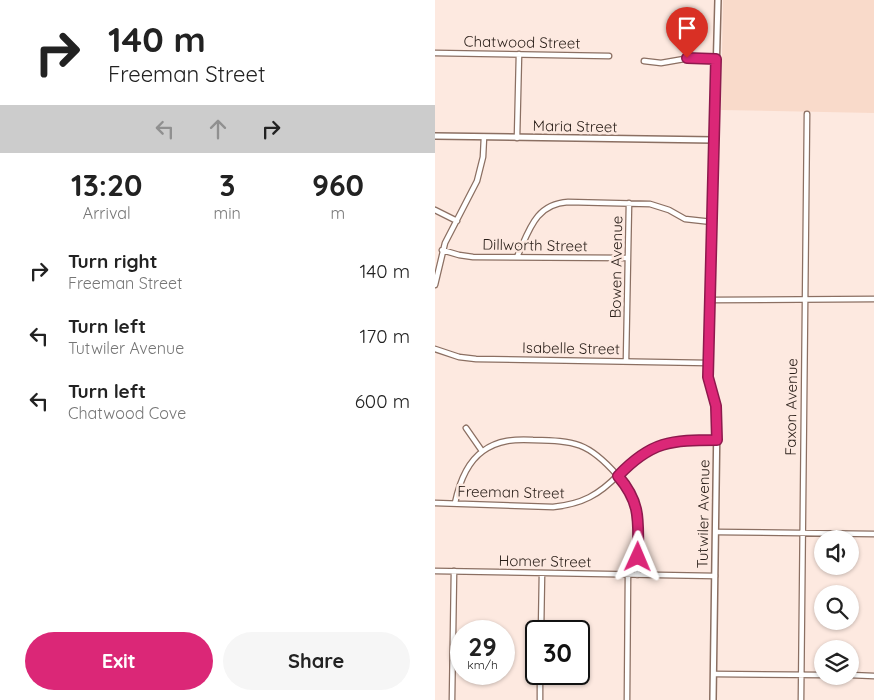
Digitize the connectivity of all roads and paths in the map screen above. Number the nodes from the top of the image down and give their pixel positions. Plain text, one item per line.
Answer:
1 (718, 0) edge
2 (435, 53) edge
3 (519, 54) junction
4 (609, 56) dead end
5 (716, 59) junction
6 (644, 61) dead end
7 (807, 114) dead end
8 (435, 136) edge
9 (484, 137) junction
10 (517, 138) junction
11 (714, 140) junction
12 (629, 203) junction
13 (435, 210) edge
14 (457, 220) junction
15 (712, 222) junction
16 (442, 250) junction
17 (517, 257) junction
18 (628, 258) junction
19 (435, 285) edge
20 (805, 299) junction
21 (874, 299) edge
22 (710, 300) junction
23 (435, 349) edge
24 (626, 361) junction
25 (709, 363) junction
26 (466, 428) dead end
27 (717, 440) junction
28 (482, 451) junction
29 (618, 476) junction
30 (435, 503) edge
31 (455, 504) junction
32 (716, 532) junction
33 (803, 533) junction
34 (874, 534) edge
35 (435, 571) edge
36 (454, 571) junction
37 (542, 573) junction
38 (628, 575) junction
39 (637, 575) junction
40 (715, 576) junction
41 (541, 620) edge
42 (714, 674) junction
43 (801, 674) junction
44 (814, 675) edge
45 (859, 676) edge
46 (874, 676) edge
47 (540, 685) edge
48 (452, 700) edge
49 (540, 700) edge
50 (627, 700) edge
51 (713, 700) edge
52 (801, 700) edge

1 - 5 street, Tutwiler Avenue
2 - 3 street, Chatwood Street
3 - 4 street, Chatwood Street
3 - 10 street
5 - 6 street
5 - 11 street, Tutwiler Avenue
7 - 20 street, Faxon Avenue
8 - 9 street, Maria Street
9 - 10 street, Maria Street
9 - 14 street
10 - 11 street, Maria Street
11 - 15 street, Tutwiler Avenue
12 - 15 street
12 - 17 street
12 - 18 street, Bowen Avenue
13 - 14 street
14 - 16 street
15 - 22 street, Tutwiler Avenue
16 - 17 street, Dillworth Street
16 - 19 street
17 - 18 street, Dillworth Street
18 - 24 street, Bowen Avenue
20 - 21 street
20 - 22 street
20 - 33 street, Faxon Avenue
22 - 25 street, Tutwiler Avenue
23 - 24 street, Isabelle Street
24 - 25 street, Isabelle Street
25 - 27 street, Tutwiler Avenue
26 - 28 street
27 - 29 street, Freeman Street
27 - 32 street, Tutwiler Avenue
28 - 29 street
28 - 31 street
29 - 31 street, Freeman Street
29 - 39 street
30 - 31 street, Freeman Street
32 - 33 street
32 - 40 street, Tutwiler Avenue
33 - 34 street
33 - 43 street, Faxon Avenue
35 - 36 street, Homer Street
36 - 37 street, Homer Street
36 - 48 street
37 - 38 street, Homer Street
37 - 41 street
38 - 39 street, Homer Street
38 - 50 street
39 - 40 street, Homer Street
40 - 42 street, Tutwiler Avenue
42 - 43 street
42 - 51 street, Tutwiler Avenue
43 - 44 street
43 - 52 street, Faxon Avenue
45 - 46 street
47 - 49 street

